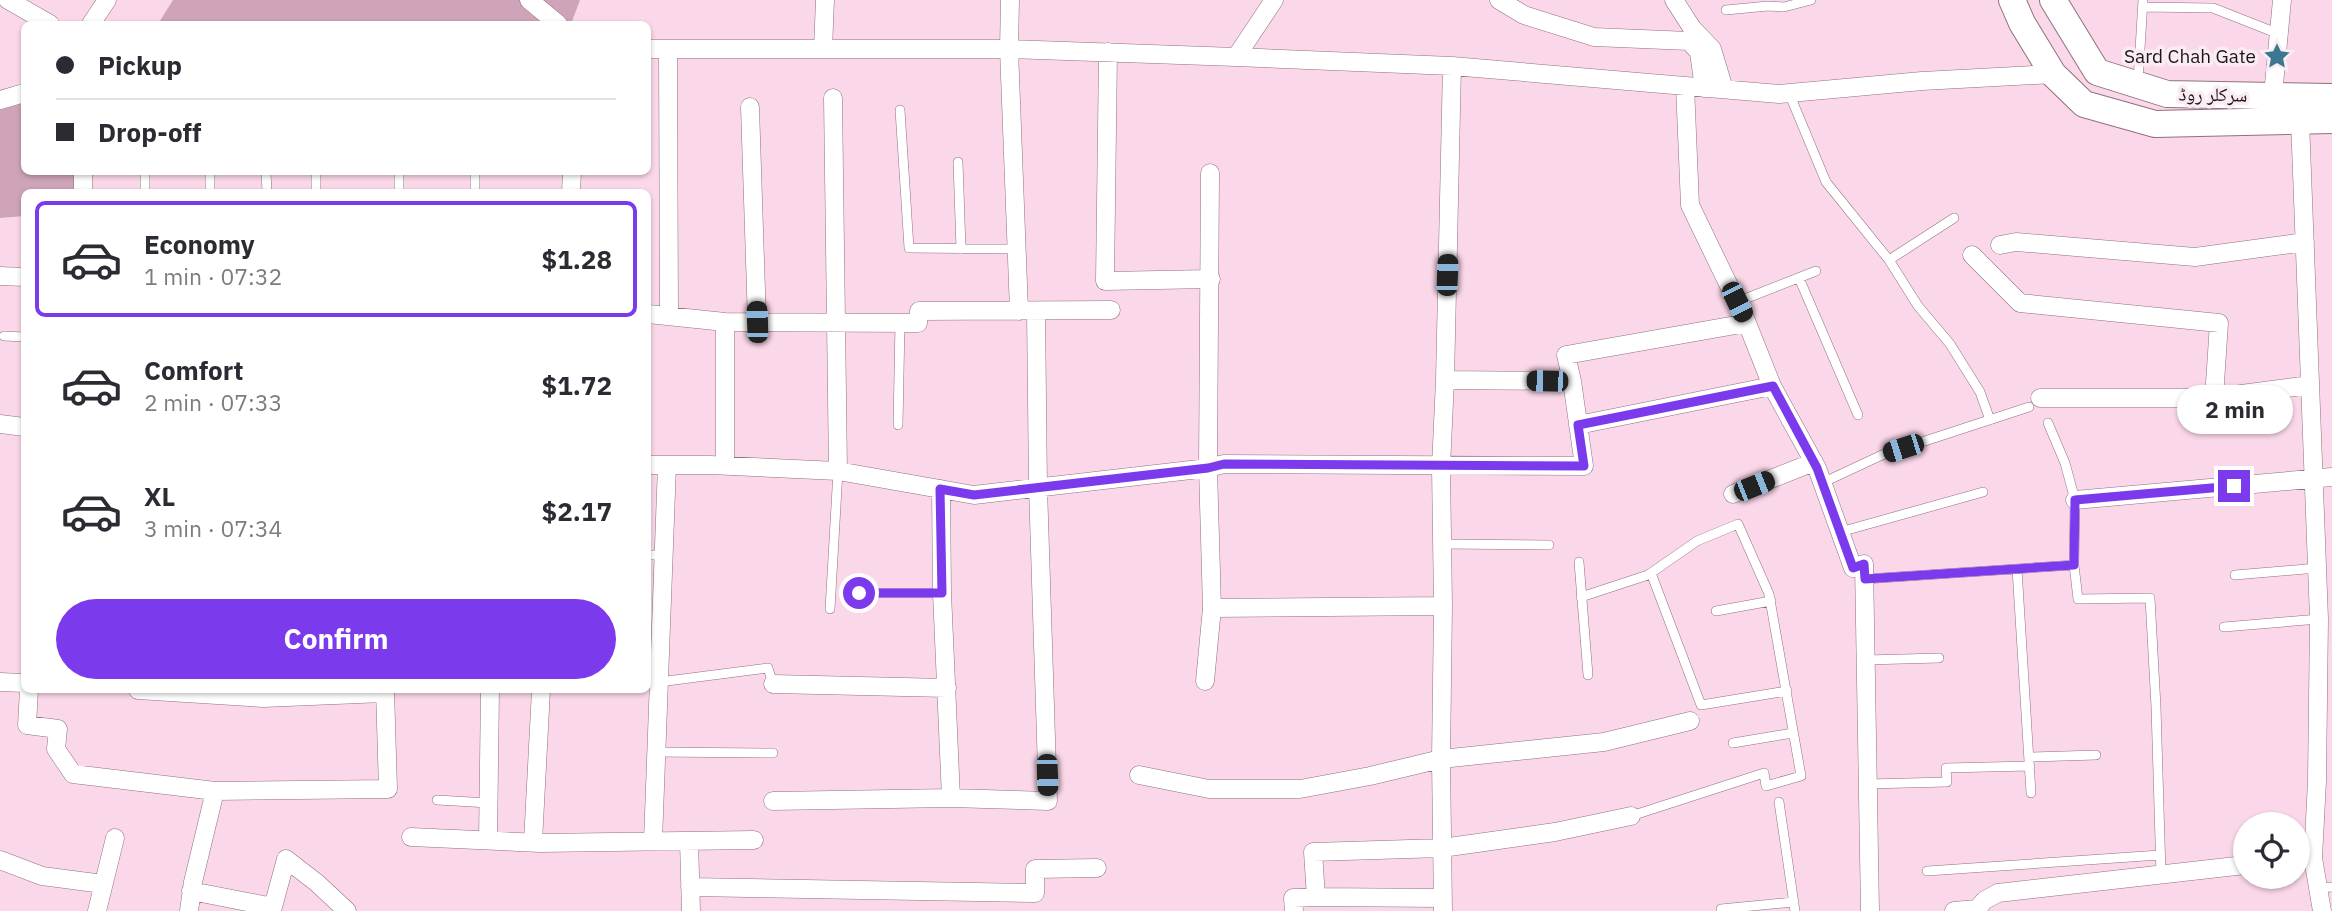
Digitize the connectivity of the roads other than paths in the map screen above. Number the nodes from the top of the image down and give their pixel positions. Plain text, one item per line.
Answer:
1 (9, 0) edge
2 (107, 0) edge
3 (529, 0) edge
4 (825, 0) edge
5 (1010, 0) edge
6 (1274, 0) edge
7 (1499, 0) edge
8 (1674, 0) edge
9 (1811, 0) edge
10 (2012, 0) edge
11 (2053, 0) edge
12 (2282, 0) edge
13 (2143, 3) edge
14 (1726, 10) dead end
15 (45, 21) edge
16 (92, 21) edge
17 (554, 21) edge
18 (2279, 34) junction
19 (651, 49) edge
20 (668, 49) junction
21 (823, 49) junction
22 (1009, 49) junction
23 (1108, 52) junction
24 (1236, 57) junction
25 (1452, 66) junction
26 (2053, 74) junction
27 (2138, 84) junction
28 (1685, 86) junction
29 (1704, 88) junction
30 (1724, 89) junction
31 (1789, 93) junction
32 (21, 94) edge
33 (2273, 95) junction
34 (2332, 97) edge
35 (833, 98) dead end
36 (0, 100) edge
37 (750, 107) dead end
38 (900, 110) dead end
39 (2300, 120) junction
40 (2332, 120) edge
41 (958, 162) dead end
42 (1210, 173) dead end
43 (1954, 218) dead end
44 (2305, 242) junction
45 (2000, 245) dead end
46 (961, 249) junction
47 (1017, 249) junction
48 (1972, 255) dead end
49 (1889, 260) junction
50 (1816, 271) dead end
51 (0, 276) edge
52 (21, 277) edge
53 (1799, 278) junction
54 (1210, 279) junction
55 (1737, 302) junction
56 (1111, 310) dead end
57 (1028, 311) junction
58 (651, 314) edge
59 (669, 316) junction
60 (725, 322) junction
61 (757, 322) junction
62 (836, 323) junction
63 (900, 323) junction
64 (1747, 323) junction
65 (5, 336) dead end
66 (21, 337) edge
67 (1445, 380) junction
68 (1572, 381) junction
69 (2310, 385) junction
70 (1773, 386) junction
71 (2214, 398) junction
72 (2034, 403) joint
73 (1858, 415) dead end
74 (1990, 420) junction
75 (2048, 423) dead end
76 (0, 424) edge
77 (898, 425) dead end
78 (1578, 425) junction
79 (21, 427) edge
80 (1814, 462) junction
81 (651, 465) edge
82 (667, 465) junction
83 (725, 466) junction
84 (1441, 467) junction
85 (1208, 468) junction
86 (838, 471) junction
87 (2332, 477) edge
88 (2314, 478) junction
89 (1822, 483) junction
90 (1038, 487) junction
91 (940, 489) junction
92 (1983, 492) dead end
93 (1733, 494) dead end
94 (2075, 500) junction
95 (1840, 532) junction
96 (1443, 544) junction
97 (1549, 545) dead end
98 (656, 555) edge
99 (1579, 562) dead end
100 (2074, 565) junction
101 (2317, 568) junction
102 (2017, 569) junction
103 (1651, 573) junction
104 (2235, 575) dead end
105 (1865, 579) junction
106 (859, 593) dead end
107 (942, 593) junction
108 (1581, 597) junction
109 (1771, 601) junction
110 (1443, 606) junction
111 (1212, 608) junction
112 (830, 609) dead end
113 (1716, 611) dead end
114 (2319, 619) junction
115 (2224, 626) dead end
116 (1939, 657) dead end
117 (1866, 660) junction
118 (1588, 675) dead end
119 (1205, 681) dead end
120 (0, 682) edge
121 (659, 682) junction
122 (21, 683) edge
123 (773, 684) joint
124 (947, 688) junction
125 (1787, 691) junction
126 (29, 693) edge
127 (191, 693) edge
128 (365, 693) edge
129 (385, 693) edge
130 (490, 693) edge
131 (541, 693) edge
132 (1690, 721) dead end
133 (1793, 733) junction
134 (1733, 743) dead end
135 (656, 752) junction
136 (773, 753) dead end
137 (2096, 755) dead end
138 (1441, 759) junction
139 (2029, 761) junction
140 (1139, 775) dead end
141 (1868, 784) junction
142 (215, 792) junction
143 (2031, 793) dead end
144 (951, 798) junction
145 (437, 800) dead end
146 (773, 801) dead end
147 (1779, 802) dead end
148 (489, 803) junction
149 (1631, 816) joint
150 (2310, 833) edge
151 (411, 837) dead end
152 (115, 838) dead end
153 (488, 840) junction
154 (754, 840) dead end
155 (653, 841) junction
156 (689, 841) junction
157 (533, 842) junction
158 (1441, 848) junction
159 (2160, 855) junction
160 (0, 860) edge
161 (2233, 866) edge
162 (2310, 866) edge
163 (1097, 868) dead end
164 (1927, 871) dead end
165 (2161, 874) junction
166 (103, 884) junction
167 (690, 887) junction
168 (2325, 888) edge
169 (191, 891) junction
170 (1316, 897) junction
171 (1442, 905) edge
172 (1794, 907) edge
173 (275, 909) edge
174 (1721, 909) dead end
175 (1977, 910) edge
176 (97, 911) edge
177 (189, 911) edge
178 (347, 911) edge
179 (691, 911) edge
180 (1294, 911) edge
181 (1870, 911) edge
182 (1954, 911) edge
183 (2322, 911) edge

1 - 15 street
2 - 16 street
3 - 17 street
4 - 21 street
5 - 22 street
6 - 24 street
7 - 29 street
8 - 30 street
9 - 14 lane
10 - 26 main road
11 - 27 main road, سرکلر روڈ
12 - 18 street
13 - 18 lane
13 - 27 lane
18 - 33 street
19 - 20 street
20 - 21 street
20 - 59 street
21 - 22 street
22 - 23 street
22 - 47 street
23 - 24 street
23 - 54 street
24 - 25 street
25 - 28 street
25 - 67 street
26 - 31 street
26 - 39 main road
27 - 33 main road, سرکلر روڈ
28 - 29 street
28 - 55 street
29 - 30 street
30 - 31 street
31 - 49 lane
32 - 36 street
33 - 34 main road, سرکلر روڈ
35 - 62 street
37 - 61 street
38 - 46 lane
39 - 40 main road
39 - 44 street
41 - 46 lane
42 - 54 street
43 - 49 lane
44 - 45 street
44 - 69 street
46 - 47 lane
47 - 57 street
48 - 71 street
49 - 74 lane
50 - 53 lane
51 - 52 street
53 - 55 lane
53 - 73 lane
54 - 85 street
55 - 64 street
56 - 57 street
57 - 63 street
57 - 90 street
58 - 59 street
59 - 60 street
60 - 61 street
60 - 83 street
61 - 62 street
62 - 63 street
62 - 86 street
63 - 77 lane
64 - 68 street
64 - 70 street
65 - 66 lane
67 - 68 street
67 - 84 street
68 - 78 street
69 - 71 street
69 - 88 street
70 - 78 street
70 - 80 street
71 - 72 street
72 - 74 lane
74 - 89 lane
75 - 94 lane
76 - 79 street
78 - 84 street
80 - 89 street
80 - 93 street
81 - 82 street
82 - 83 street
82 - 98 street
83 - 86 street
84 - 85 street
84 - 96 street
85 - 90 street
85 - 111 street
86 - 91 street
86 - 112 lane
87 - 88 street
88 - 94 street
88 - 101 street
89 - 95 street
90 - 91 street
90 - 144 street
91 - 107 street
92 - 95 lane
94 - 100 lane
95 - 105 street
96 - 97 lane
96 - 110 street
98 - 121 street
99 - 108 lane
100 - 102 lane
100 - 159 lane
101 - 104 lane
101 - 114 street
102 - 105 lane
102 - 139 lane
103 - 108 lane
103 - 109 lane
103 - 125 lane
105 - 117 street
106 - 107 lane
107 - 124 street
108 - 118 lane
109 - 113 lane
109 - 125 lane
110 - 111 street
110 - 138 street
111 - 119 street
114 - 115 lane
114 - 150 street
116 - 117 lane
117 - 141 street
120 - 122 street
121 - 123 lane
121 - 135 street
123 - 124 street
124 - 144 street
125 - 133 lane
126 - 142 street
127 - 128 street
129 - 142 street
130 - 148 street
131 - 157 street
132 - 138 street
133 - 134 lane
133 - 149 lane
135 - 136 lane
135 - 155 street
137 - 139 lane
138 - 140 street
138 - 158 street
139 - 141 lane
139 - 143 lane
141 - 181 street
142 - 169 street
144 - 146 street
145 - 148 lane
147 - 172 lane
148 - 153 street
149 - 158 street
151 - 153 street
152 - 166 street
153 - 157 street
154 - 156 street
155 - 156 street
155 - 157 street
156 - 167 street
158 - 170 street
158 - 171 street
159 - 164 lane
159 - 165 lane
160 - 166 street
161 - 165 street
162 - 168 street
163 - 167 street
165 - 175 street
166 - 176 street
167 - 179 street
168 - 183 street
169 - 173 street
169 - 177 street
170 - 171 street
170 - 180 street
172 - 174 lane
173 - 178 street
175 - 182 street

